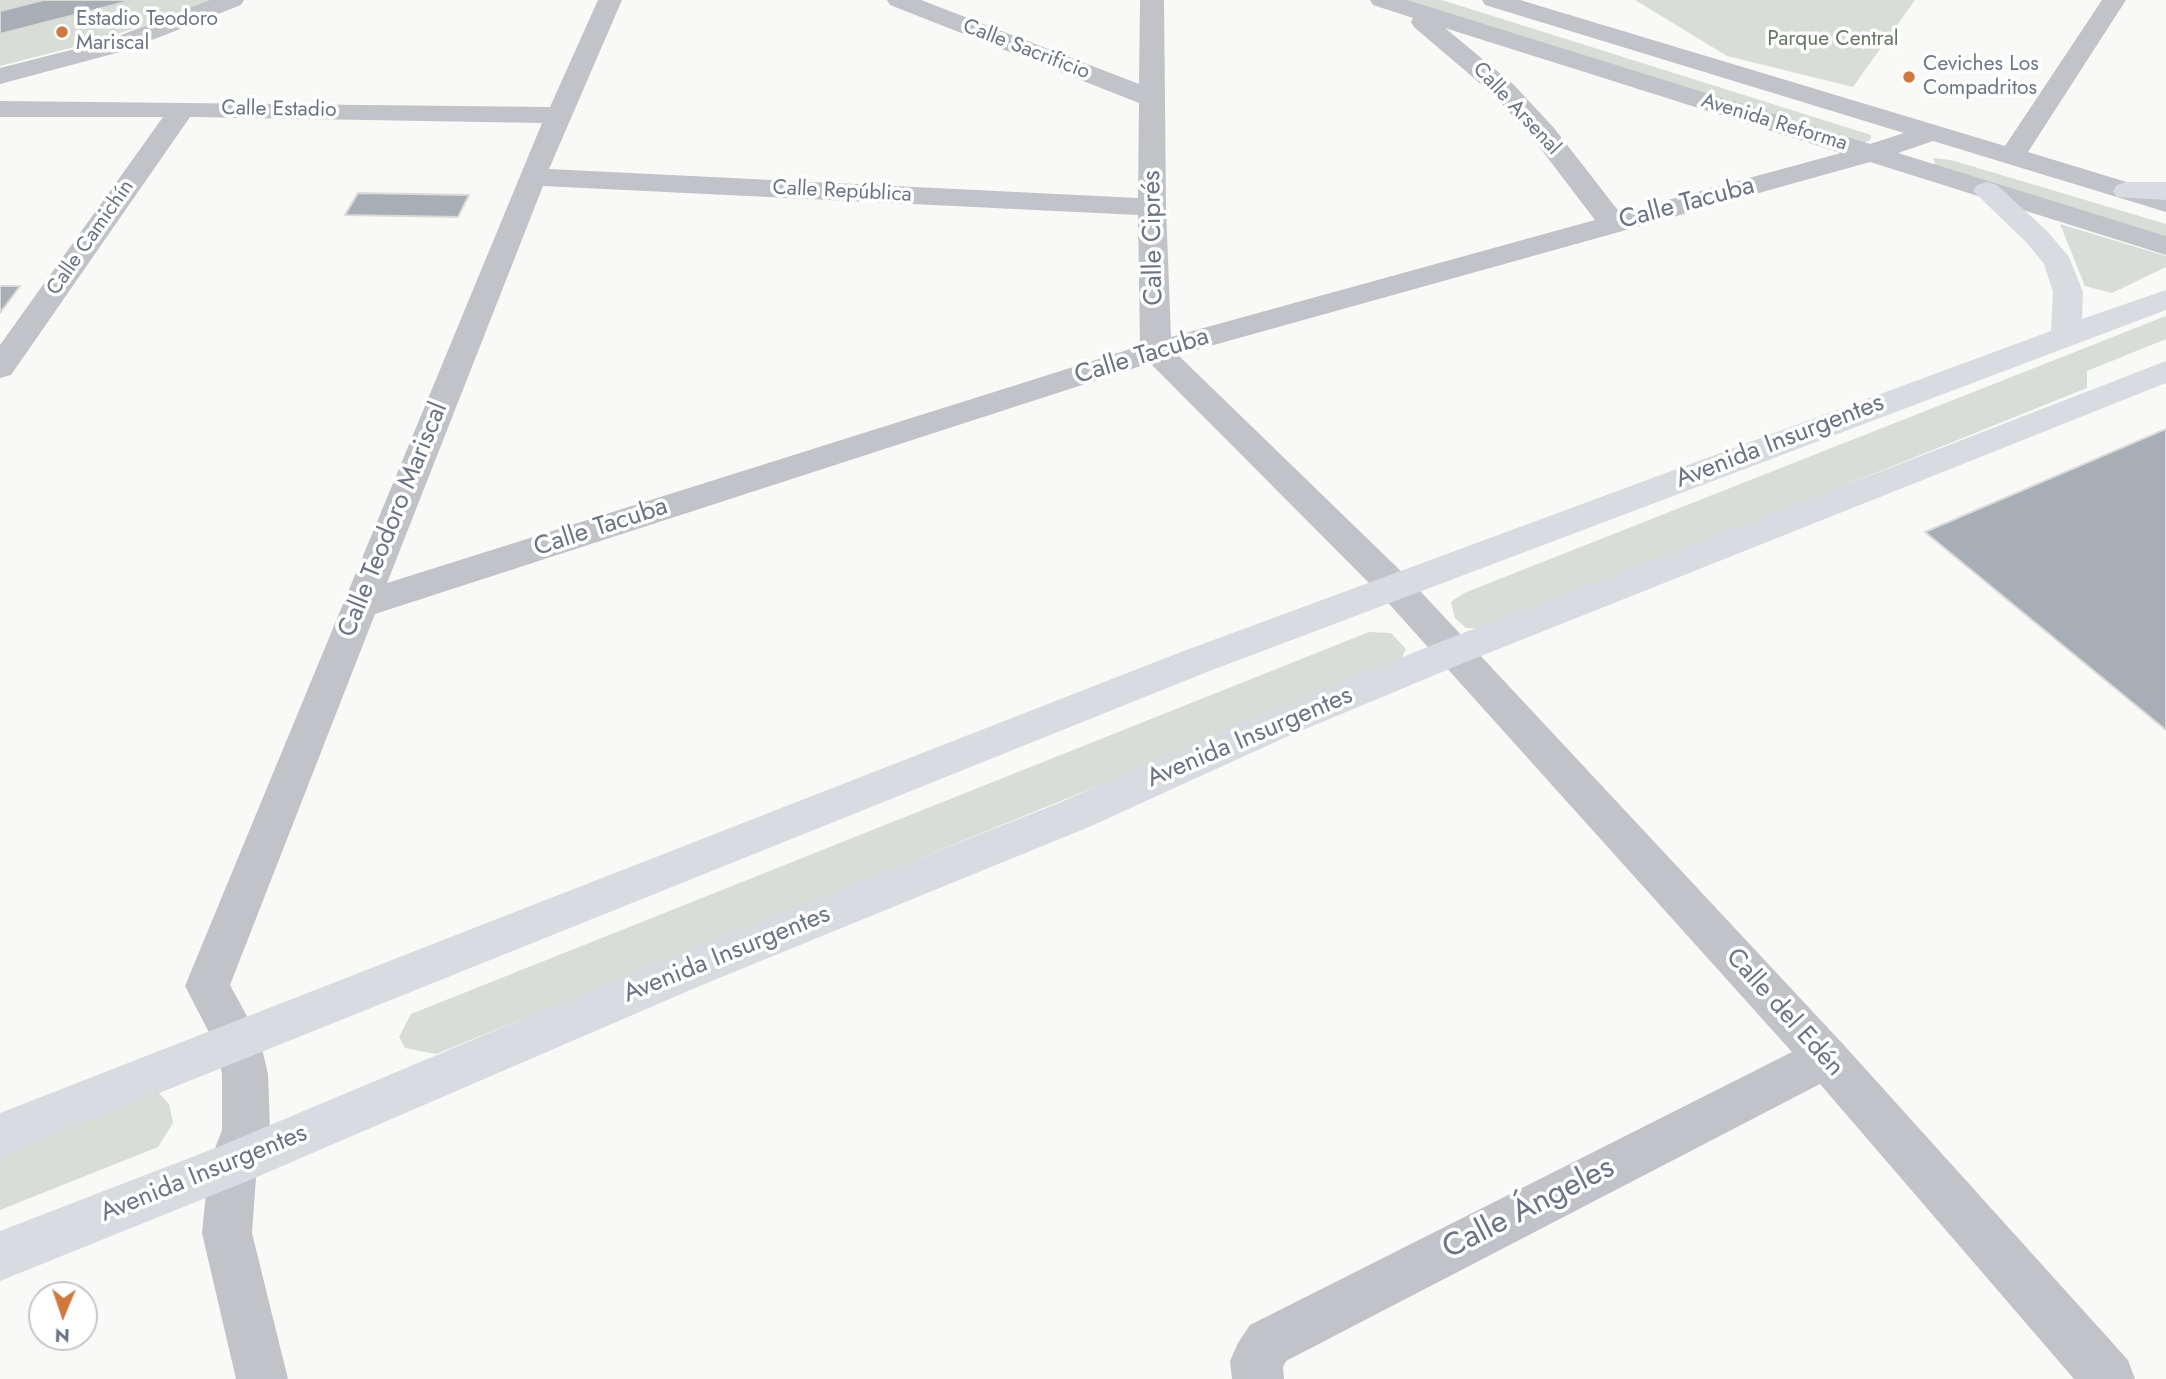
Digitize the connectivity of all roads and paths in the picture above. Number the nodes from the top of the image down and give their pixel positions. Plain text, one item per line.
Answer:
1 (232, 0) edge
2 (610, 0) edge
3 (900, 0) edge
4 (1152, 0) edge
5 (1494, 0) edge
6 (1575, 0) edge
7 (2114, 0) edge
8 (1394, 4) edge
9 (1653, 48) junction
10 (0, 76) edge
11 (1153, 99) junction
12 (0, 109) edge
13 (182, 109) junction
14 (558, 115) junction
15 (1930, 133) junction
16 (1871, 153) junction
17 (2011, 157) junction
18 (532, 177) junction
19 (1987, 191) junction
20 (2127, 191) junction
21 (2166, 191) edge
22 (2166, 203) edge
23 (1152, 207) junction
24 (1613, 224) junction
25 (2166, 246) edge
26 (2166, 299) edge
27 (2066, 334) junction
28 (1157, 351) junction
29 (0, 367) edge
30 (2166, 371) edge
31 (1395, 587) junction
32 (360, 605) junction
33 (1453, 652) junction
34 (237, 1040) junction
35 (1826, 1058) junction
36 (0, 1135) edge
37 (233, 1164) junction
38 (0, 1256) edge
39 (262, 1379) edge
40 (1258, 1379) edge
41 (2109, 1379) edge

1 - 10 street
2 - 14 street, Calle Teodoro Mariscal
3 - 11 street, Calle Sacrificio
4 - 11 street, Calle Ciprés
5 - 9 street, Avenida Reforma
6 - 9 street
7 - 17 street
8 - 16 street, Avenida Reforma
8 - 24 street, Calle Arsenal
9 - 15 street, Avenida Reforma
11 - 23 street, Calle Ciprés
12 - 13 street, Calle Estadio
13 - 14 street, Calle Estadio
13 - 29 street, Calle Camichín
14 - 18 street, Calle Teodoro Mariscal
15 - 16 street, Calle Tacuba
15 - 17 street, Avenida Reforma
16 - 19 street, Avenida Reforma
16 - 24 street, Calle Tacuba
17 - 20 street, Avenida Reforma
18 - 23 street, Calle República
18 - 32 street, Calle Teodoro Mariscal
19 - 25 street, Avenida Reforma
19 - 27 main road
20 - 21 main road
20 - 22 street, Avenida Reforma
23 - 28 street, Calle Ciprés
24 - 28 street, Calle Tacuba
26 - 27 main road, Avenida Insurgentes
27 - 31 main road, Avenida Insurgentes
28 - 31 street
28 - 32 street, Calle Tacuba
30 - 33 main road, Avenida Insurgentes
31 - 33 street
31 - 34 main road, Avenida Insurgentes
32 - 34 street, Calle Teodoro Mariscal
33 - 35 street, Calle del Edén
33 - 37 main road, Avenida Insurgentes
34 - 36 main road, Avenida Insurgentes
34 - 37 street
35 - 40 street, Calle Ángeles
35 - 41 street, Calle del Edén
37 - 38 main road, Avenida Insurgentes
37 - 39 street

